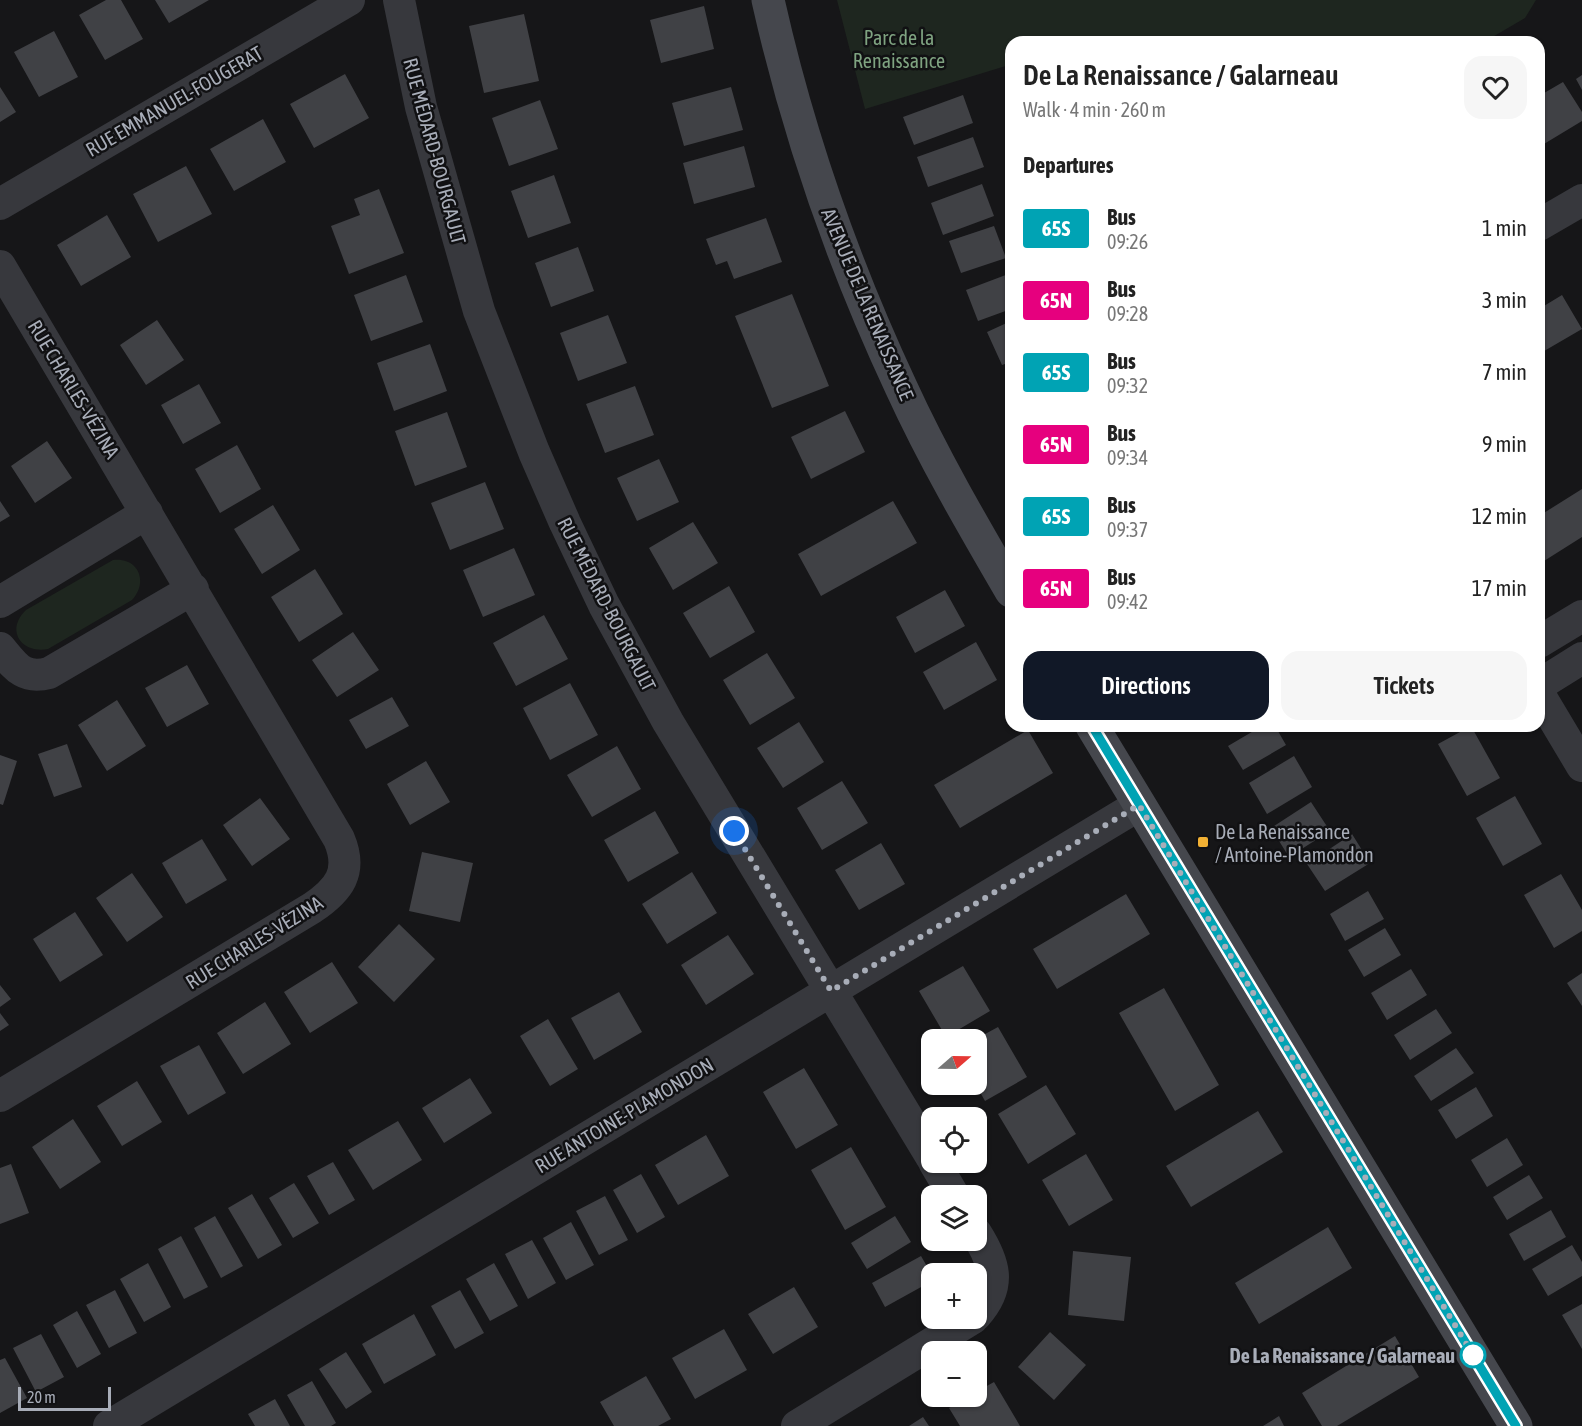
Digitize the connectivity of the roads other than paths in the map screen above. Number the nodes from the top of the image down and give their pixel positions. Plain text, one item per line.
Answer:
1 (349, 0) edge
2 (399, 0) edge
3 (768, 0) edge
4 (1582, 200) edge
5 (0, 204) edge
6 (1545, 222) edge
7 (0, 266) edge
8 (147, 513) junction
9 (1005, 581) edge
10 (193, 589) junction
11 (0, 602) edge
12 (1582, 616) edge
13 (1545, 638) edge
14 (0, 648) edge
15 (1582, 658) edge
16 (1545, 681) edge
17 (1545, 704) edge
18 (1096, 732) edge
19 (1582, 766) edge
20 (1139, 805) junction
21 (831, 991) junction
22 (0, 1096) edge
23 (921, 1140) edge
24 (986, 1251) edge
25 (987, 1301) edge
26 (955, 1329) edge
27 (1508, 1423) edge
28 (109, 1426) edge
29 (797, 1426) edge

1 - 5 street, RUE EMMANUEL-FOUGERAT
2 - 21 street, RUE MÉDARD-BOURGAULT
3 - 9 street, AVENUE DE LA RENAISSANCE
4 - 6 street
7 - 8 street, RUE CHARLES-VÉZINA
8 - 10 street, RUE CHARLES-VÉZINA
8 - 11 street
10 - 14 street
10 - 22 street, RUE CHARLES-VÉZINA
12 - 13 street
15 - 16 street
17 - 19 street
18 - 20 street
20 - 21 street, RUE ANTOINE-PLAMONDON
20 - 27 street
21 - 23 street, RUE MÉDARD-BOURGAULT
21 - 28 street, RUE ANTOINE-PLAMONDON
24 - 25 street
26 - 29 street

